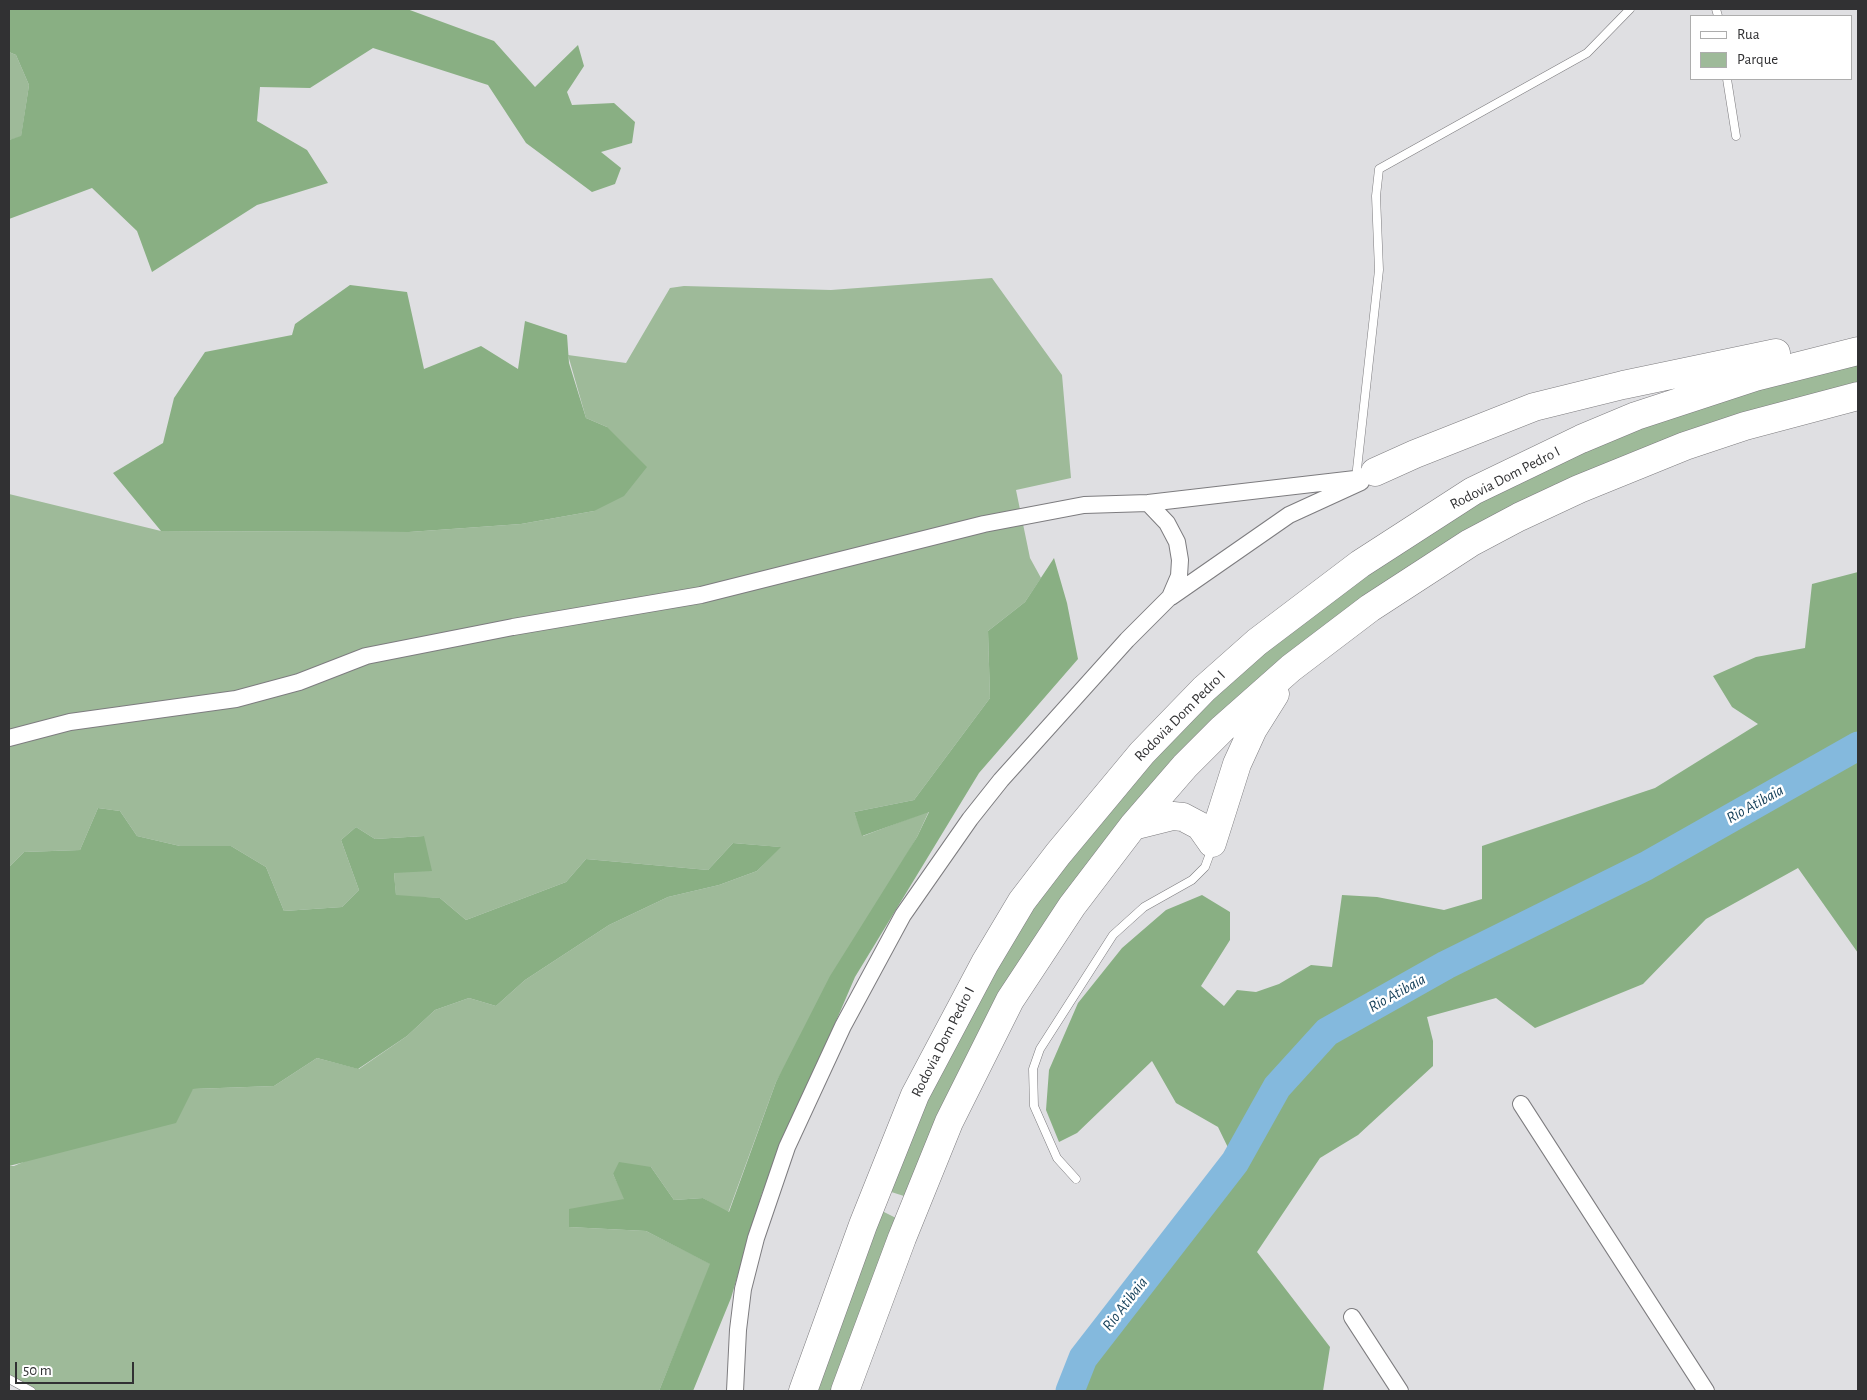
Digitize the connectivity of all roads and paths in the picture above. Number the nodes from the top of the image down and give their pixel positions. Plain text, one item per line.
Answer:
1 (1630, 9) edge
2 (1727, 80) edge
3 (1736, 136) dead end
4 (1858, 336) edge
5 (1858, 351) edge
6 (1858, 396) edge
7 (1363, 479) junction
8 (1148, 503) junction
9 (1170, 597) junction
10 (1291, 668) junction
11 (9, 738) edge
12 (1132, 826) junction
13 (1212, 844) junction
14 (1521, 1104) dead end
15 (1076, 1179) dead end
16 (1352, 1317) dead end
17 (9, 1379) edge
18 (31, 1391) edge
19 (735, 1391) edge
20 (803, 1391) edge
21 (845, 1391) edge
22 (1400, 1391) edge
23 (1706, 1391) edge

1 - 7 lane
2 - 3 lane
4 - 7 highway
5 - 20 highway, Rodovia Dom Pedro I
6 - 10 highway
7 - 8 street
7 - 9 street
8 - 9 street
8 - 11 street
9 - 19 street
10 - 12 highway
10 - 13 highway
12 - 13 highway
12 - 21 highway
13 - 15 lane
14 - 23 street
16 - 22 street
17 - 18 lane

